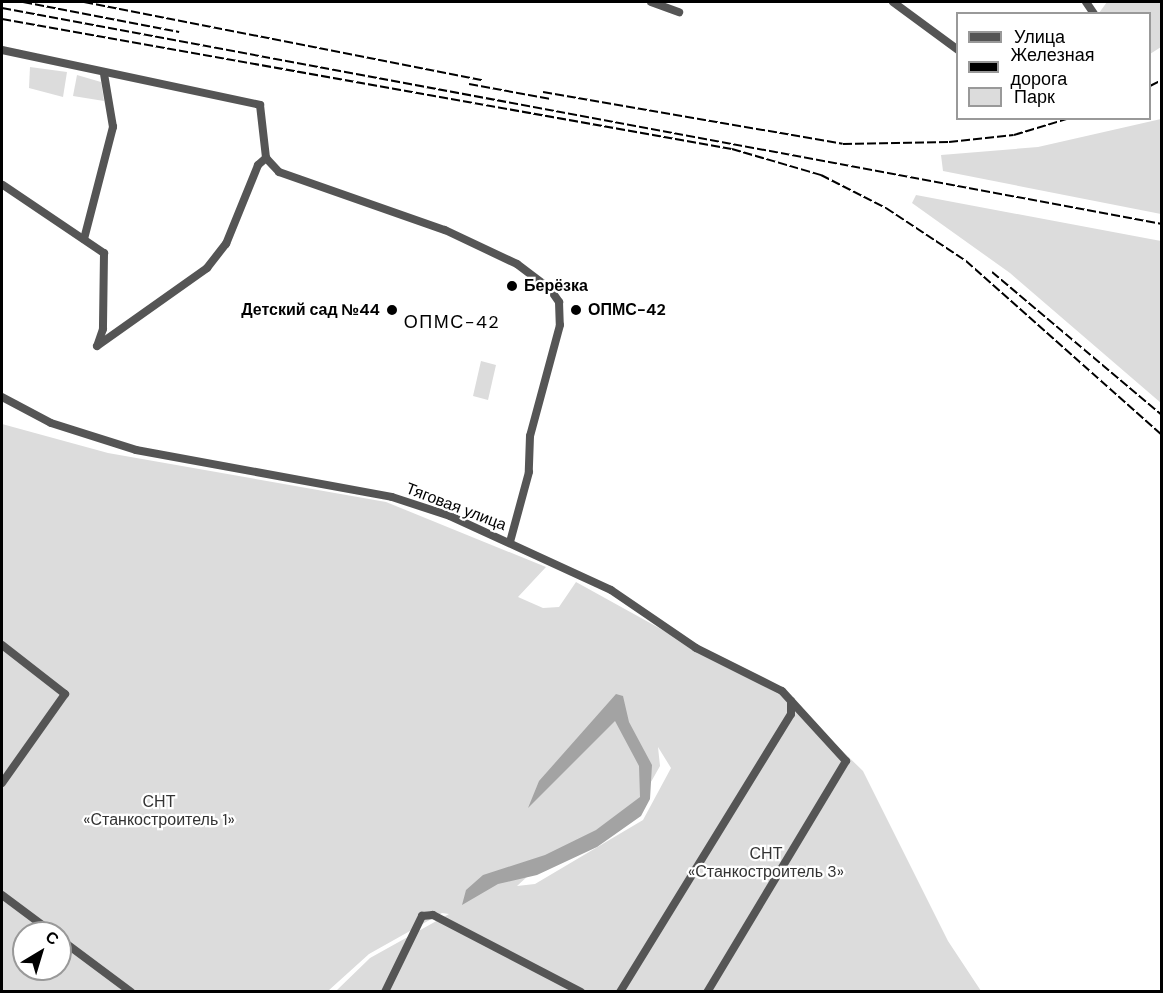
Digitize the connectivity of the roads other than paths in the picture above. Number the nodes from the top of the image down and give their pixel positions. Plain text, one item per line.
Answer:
1 (651, 2) edge
2 (893, 2) edge
3 (679, 12) dead end
4 (956, 49) edge
5 (2, 50) edge
6 (104, 74) junction
7 (266, 158) junction
8 (3, 185) dead end
9 (84, 238) junction
10 (2, 397) edge
11 (510, 542) junction
12 (2, 645) edge
13 (791, 701) junction
14 (2, 783) edge
15 (2, 895) edge
16 (37, 921) edge
17 (72, 948) edge
18 (130, 992) edge
19 (385, 992) edge
20 (581, 992) edge
21 (620, 992) edge
22 (707, 992) edge

1 - 3 street
2 - 4 street
5 - 6 street
6 - 7 street
6 - 9 street
7 - 9 street
7 - 11 street
8 - 9 street
10 - 11 street, Тяговая улица
11 - 13 street, Тяговая улица
12 - 14 street
13 - 21 street
13 - 22 street, Тяговая улица
15 - 16 street
17 - 18 street
19 - 20 street

